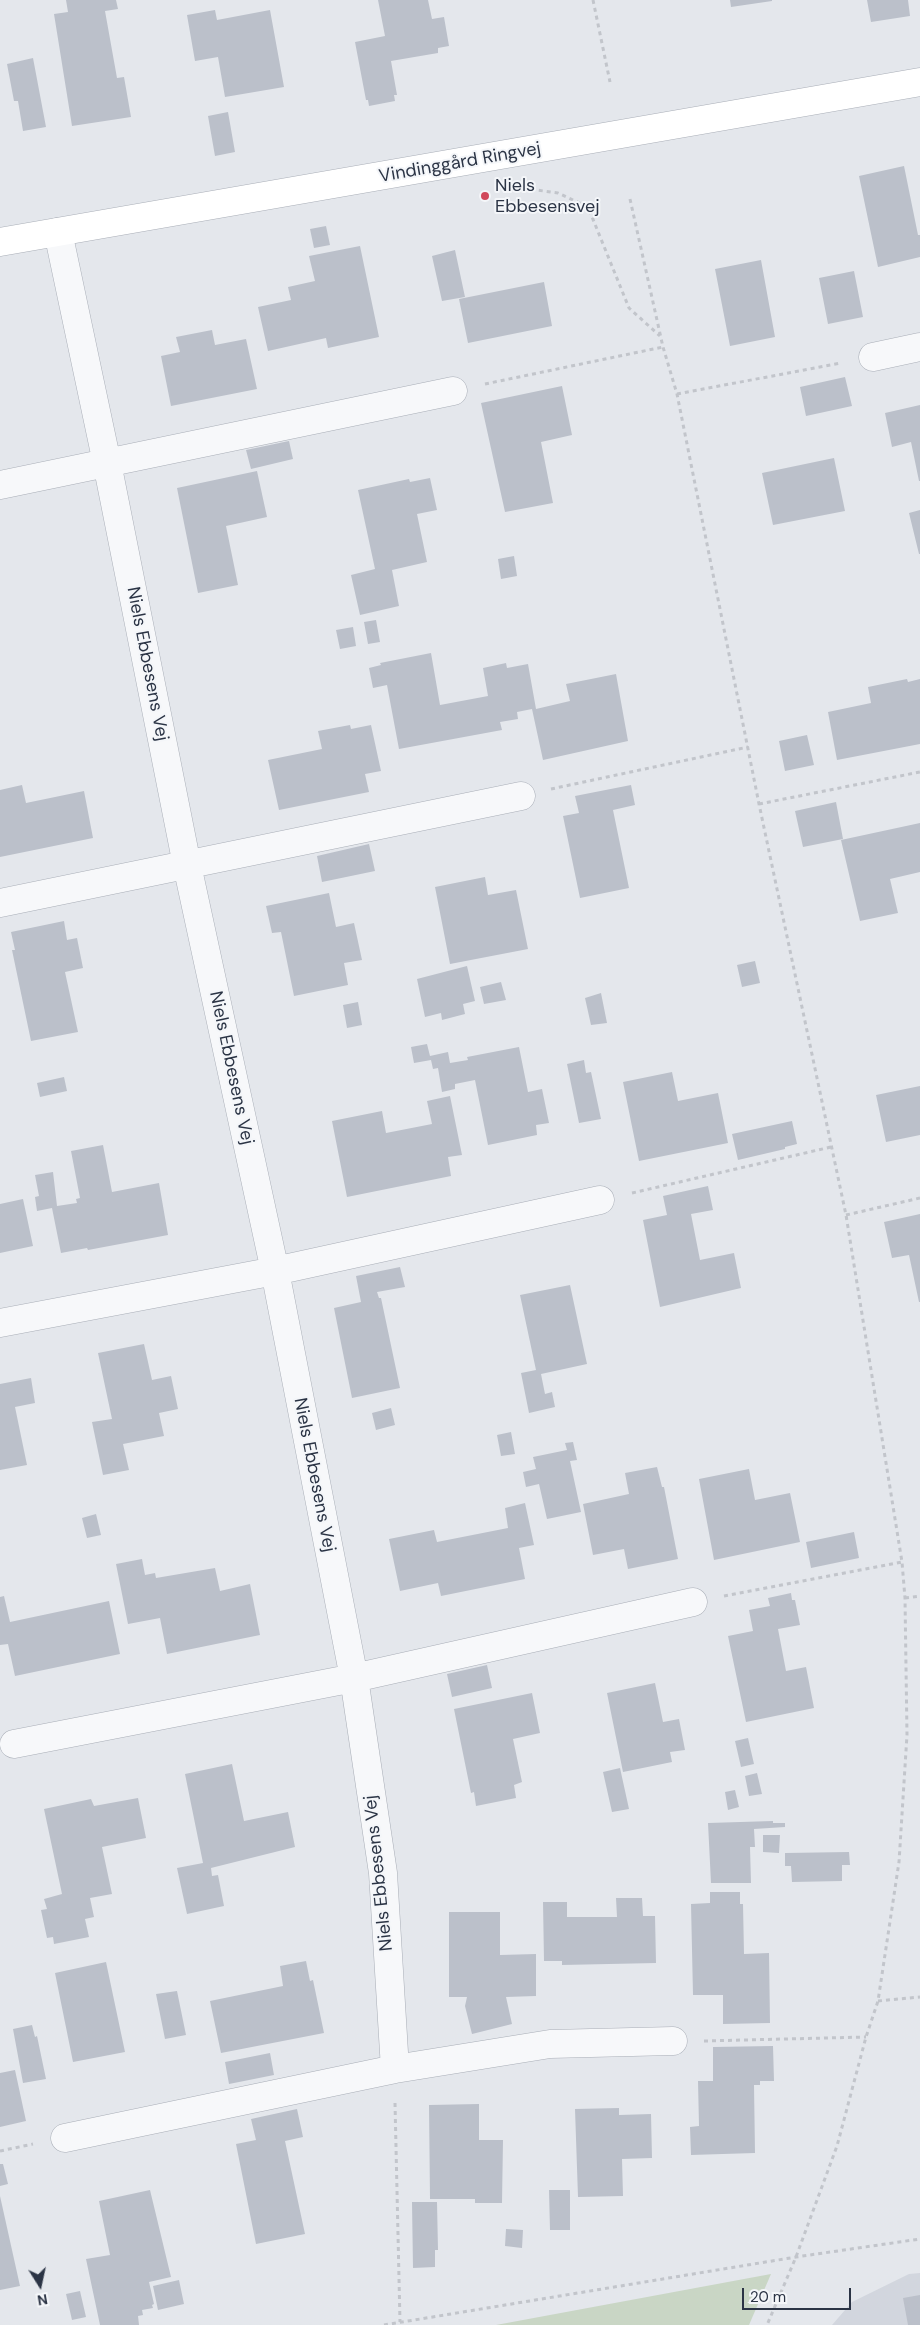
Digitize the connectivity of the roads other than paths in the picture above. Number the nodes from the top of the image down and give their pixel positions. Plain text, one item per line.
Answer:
1 (920, 82) edge
2 (58, 232) junction
3 (0, 242) edge
4 (920, 347) edge
5 (873, 357) road end
6 (453, 391) road end
7 (107, 463) junction
8 (0, 485) edge
9 (521, 796) road end
10 (187, 865) junction
11 (0, 903) edge
12 (600, 1200) road end
13 (275, 1271) junction
14 (0, 1323) edge
15 (692, 1602) road end
16 (354, 1678) junction
17 (14, 1744) dead end
18 (672, 2041) road end
19 (395, 2070) junction
20 (66, 2138) dead end

1 - 2 street, Vindinggård Ringvej
2 - 3 street, Vindinggård Ringvej
2 - 7 street, Niels Ebbesens Vej
4 - 5 street
6 - 7 street
7 - 8 street
7 - 10 street, Niels Ebbesens Vej
9 - 10 street
10 - 11 street
10 - 13 street, Niels Ebbesens Vej
12 - 13 street
13 - 14 street
13 - 16 street, Niels Ebbesens Vej
15 - 16 street
16 - 17 street
16 - 19 street, Niels Ebbesens Vej
18 - 19 street
19 - 20 street

